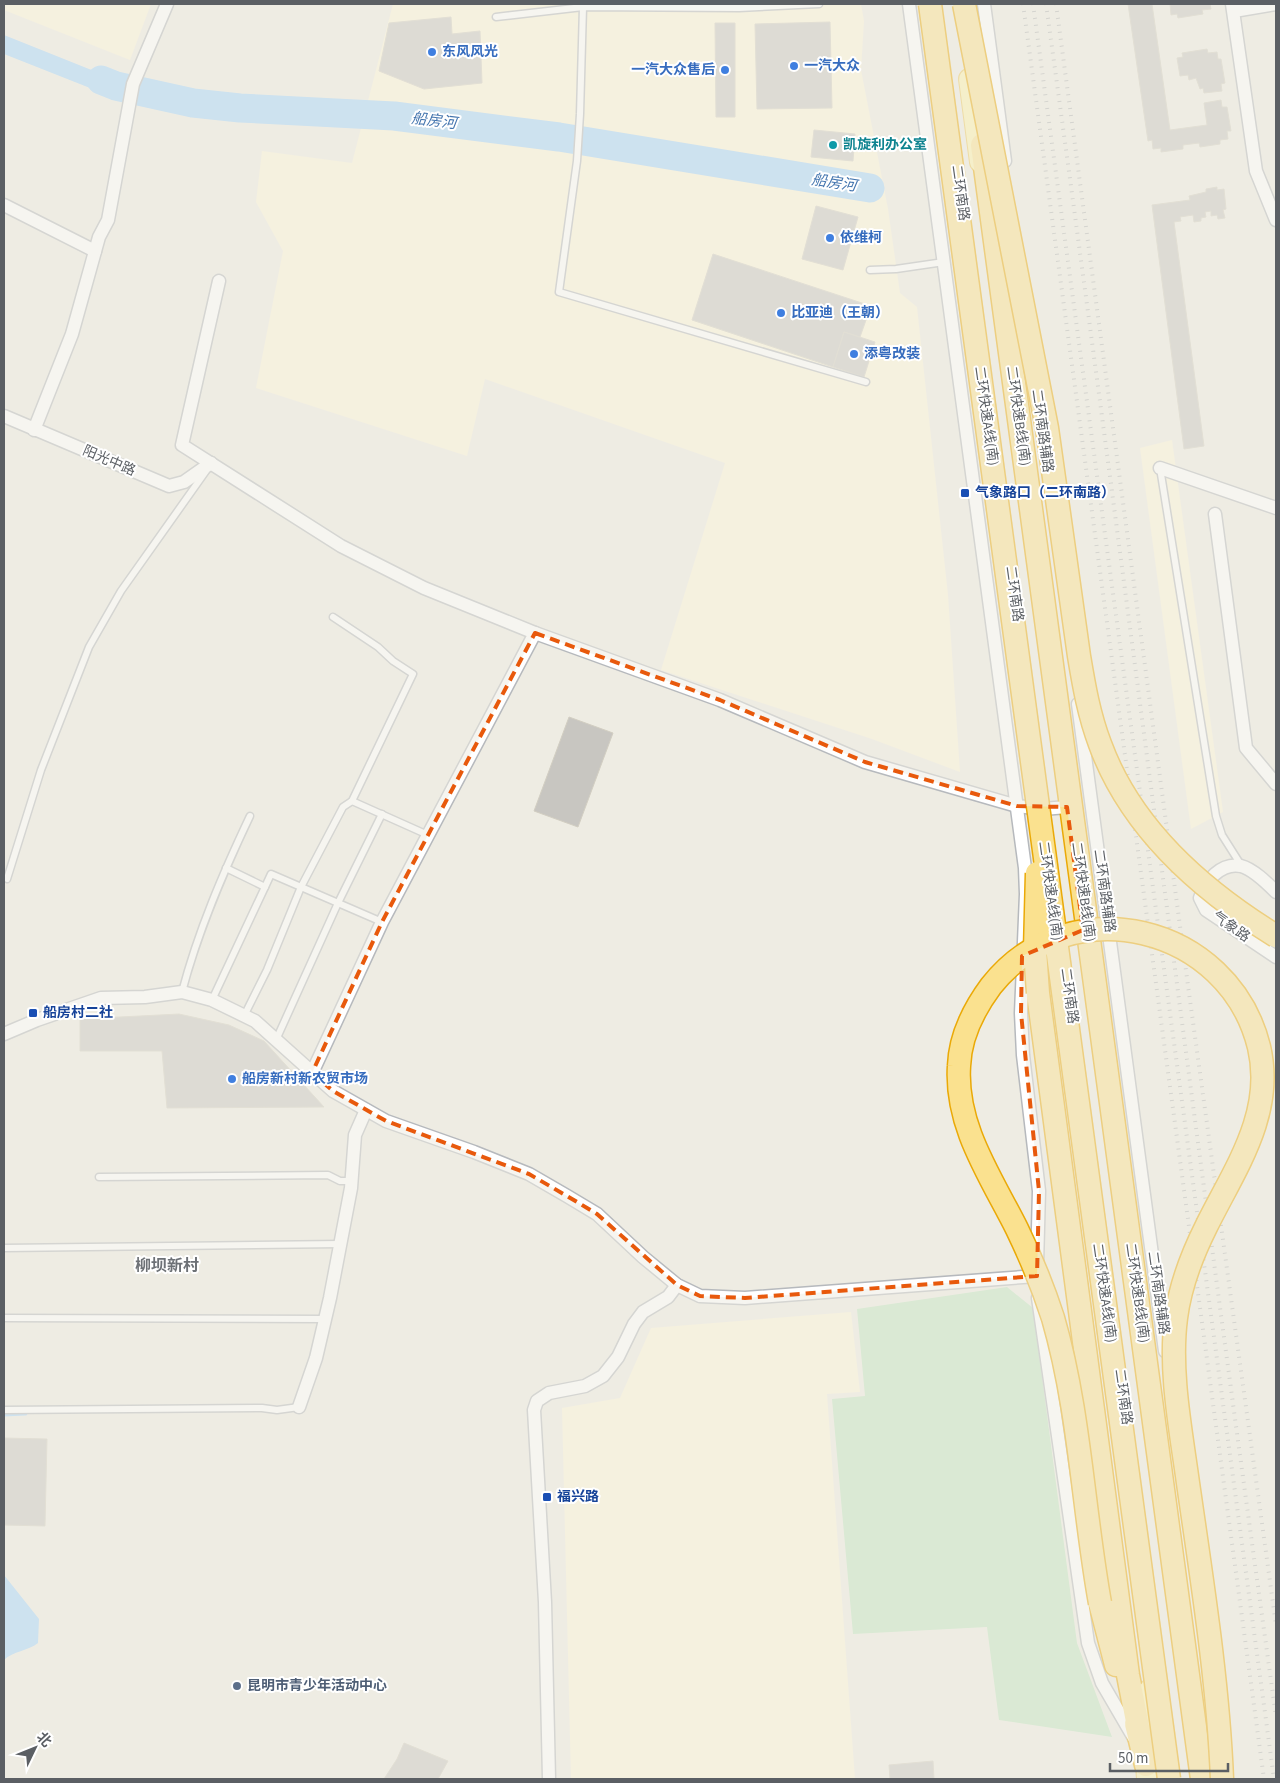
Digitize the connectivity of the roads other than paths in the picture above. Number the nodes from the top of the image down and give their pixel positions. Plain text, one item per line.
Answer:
1 (167, 4) edge
2 (819, 4) edge
3 (909, 4) edge
4 (930, 4) edge
5 (935, 4) edge
6 (959, 4) edge
7 (963, 4) edge
8 (984, 4) edge
9 (1276, 4) edge
10 (696, 5) edge
11 (583, 6) junction
12 (1233, 7) edge
13 (496, 17) dead end
14 (4, 205) edge
15 (1276, 220) edge
16 (95, 251) junction
17 (944, 262) junction
18 (870, 270) dead end
19 (219, 281) dead end
20 (866, 382) dead end
21 (4, 416) edge
22 (34, 430) junction
23 (212, 463) junction
24 (1160, 468) joint
25 (1276, 508) edge
26 (1215, 514) dead end
27 (333, 617) dead end
28 (535, 633) junction
29 (1276, 784) edge
30 (1040, 800) junction
31 (352, 801) junction
32 (1017, 806) junction
33 (1067, 807) junction
34 (382, 814) junction
35 (250, 816) dead end
36 (428, 835) junction
37 (1241, 866) junction
38 (226, 868) junction
39 (7, 879) dead end
40 (265, 887) junction
41 (301, 887) junction
42 (1276, 892) edge
43 (338, 903) junction
44 (382, 922) junction
45 (1276, 936) edge
46 (1276, 957) edge
47 (182, 992) junction
48 (212, 1000) junction
49 (244, 1016) junction
50 (4, 1034) edge
51 (276, 1040) junction
52 (312, 1073) junction
53 (366, 1110) junction
54 (99, 1177) dead end
55 (352, 1181) junction
56 (341, 1244) junction
57 (4, 1248) edge
58 (1037, 1276) junction
59 (677, 1285) junction
60 (4, 1318) edge
61 (325, 1319) junction
62 (299, 1407) joint
63 (4, 1410) edge
64 (1149, 1589) junction
65 (1109, 1601) junction
66 (1147, 1775) edge
67 (549, 1779) edge
68 (1169, 1779) edge
69 (1174, 1779) edge
70 (1198, 1779) edge
71 (1202, 1779) edge
72 (1222, 1779) edge

1 - 16 street
2 - 10 lane
3 - 17 street
4 - 30 highway, 二环快速A线(南), bridge
5 - 30 main road, 二环南路
6 - 33 main road, 二环南路
7 - 45 highway, bridge
7 - 71 highway, 二环快速B线(南), bridge
8 - 72 street, 二环南路辅路
9 - 12 street
10 - 11 lane
11 - 13 lane
11 - 20 lane
12 - 15 street
14 - 16 street
16 - 22 street
17 - 18 lane
17 - 32 street
19 - 23 street
21 - 22 street, 阳光中路
22 - 23 street, 阳光中路
23 - 28 street
23 - 39 lane
24 - 25 street
24 - 37 lane
26 - 29 street
27 - 31 lane
28 - 32 street
28 - 36 street
30 - 32 street
30 - 33 street
30 - 64 main road, 二环南路
30 - 65 highway, bridge
30 - 68 highway, 二环快速A线(南), bridge
31 - 34 lane
31 - 41 lane
32 - 58 street
33 - 70 main road, 二环南路
34 - 36 lane
34 - 43 lane
35 - 38 lane
36 - 44 street
37 - 42 street
37 - 46 street, 气象路
38 - 40 lane
38 - 47 lane
40 - 41 lane
40 - 48 lane
41 - 43 lane
41 - 49 lane
43 - 44 lane
43 - 51 lane
44 - 52 street
47 - 48 street
47 - 50 street
48 - 49 street
49 - 51 street
51 - 52 street
52 - 53 street
53 - 55 street
53 - 59 street
54 - 55 lane
55 - 56 street
56 - 57 lane
56 - 61 street
58 - 59 street
58 - 66 street
59 - 67 street
60 - 61 lane
61 - 62 street
62 - 63 lane
64 - 66 main road
64 - 69 main road, 二环南路
65 - 66 highway
65 - 72 highway, bridge

